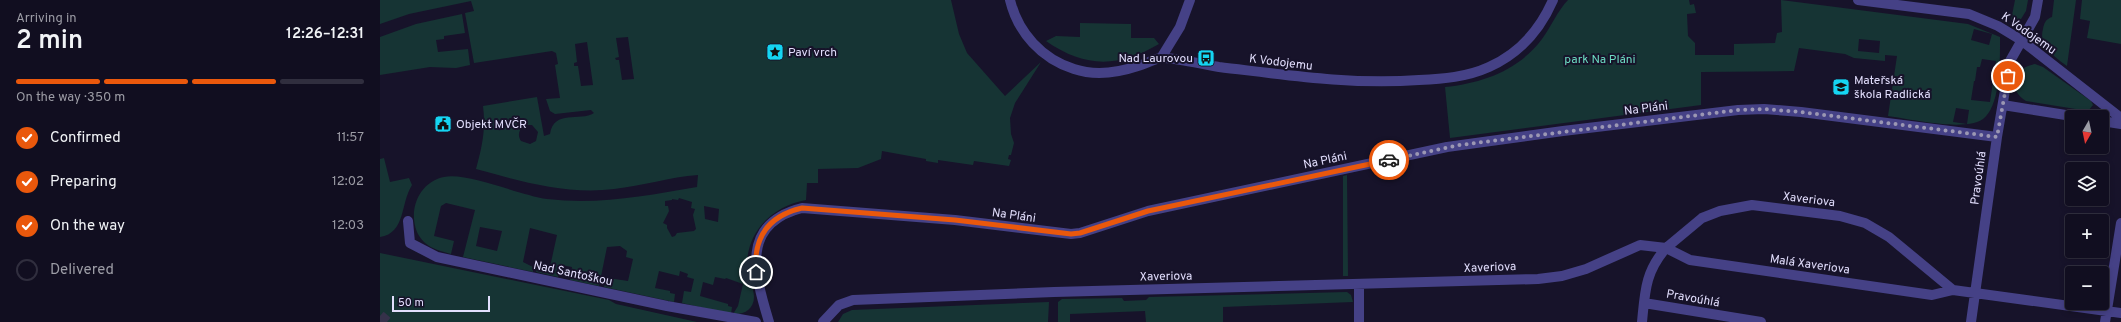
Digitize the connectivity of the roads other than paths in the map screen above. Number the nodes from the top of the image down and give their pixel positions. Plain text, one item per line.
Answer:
1 (1010, 0) edge
2 (1190, 0) edge
3 (1553, 0) edge
4 (1858, 0) edge
5 (2038, 0) edge
6 (2021, 40) junction
7 (1161, 58) junction
8 (2003, 105) junction
9 (2065, 115) edge
10 (2121, 118) edge
11 (2109, 122) edge
12 (2121, 124) edge
13 (1997, 137) junction
14 (408, 221) dead end
15 (2121, 223) edge
16 (1666, 248) junction
17 (1359, 285) junction
18 (1953, 290) junction
19 (1975, 294) junction
20 (1644, 303) junction
21 (2107, 311) junction
22 (2121, 313) edge
23 (1736, 320) edge
24 (756, 322) edge
25 (769, 322) edge
26 (823, 322) edge
27 (1359, 322) edge
28 (1642, 322) edge
29 (1761, 322) edge
30 (1971, 322) edge
31 (2106, 322) edge

1 - 7 street, K Vodojemu
2 - 7 street
3 - 7 street, K Vodojemu
4 - 6 street, K Vodojemu
5 - 6 street, Pravoúhlá
6 - 8 street, Pravoúhlá
6 - 10 street, K Vodojemu
8 - 9 street
8 - 13 street, Pravoúhlá
11 - 12 street
13 - 19 street, Pravoúhlá
13 - 25 street, Na Pláni
14 - 24 street, Nad Santoškou
15 - 21 street
16 - 17 street, Xaveriova
16 - 18 street, Malá Xaveriova
16 - 18 street, Xaveriova
16 - 20 street
17 - 26 street, Xaveriova
17 - 27 street
18 - 19 street, Xaveriova
19 - 21 street, Xaveriova
19 - 30 street, Pravoúhlá
20 - 23 street, Pravoúhlá
20 - 28 street
21 - 22 street, Xaveriova
21 - 31 street
23 - 29 street, Pravoúhlá

